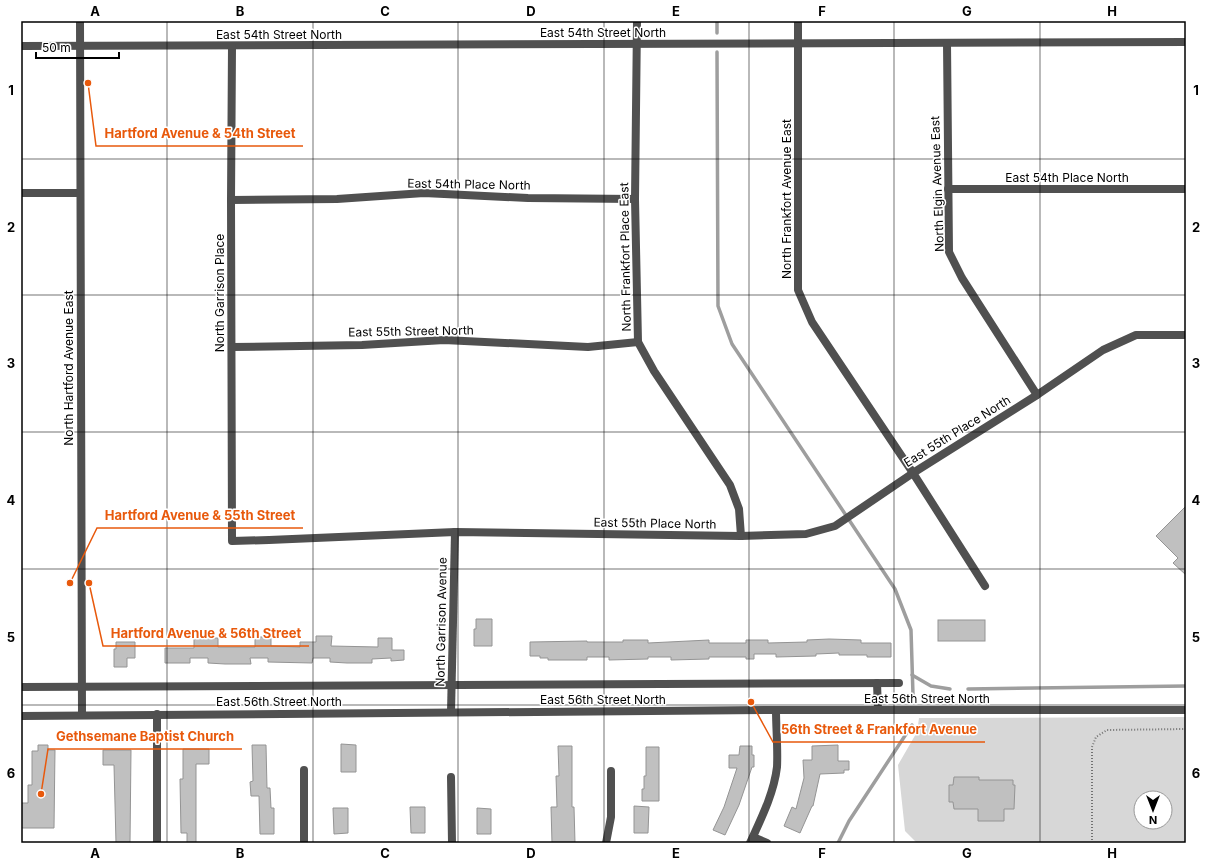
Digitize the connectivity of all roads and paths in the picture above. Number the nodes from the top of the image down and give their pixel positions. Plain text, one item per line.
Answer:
1 (80, 21) edge
2 (637, 21) edge
3 (798, 21) edge
4 (1186, 42) edge
5 (947, 43) junction
6 (637, 44) junction
7 (798, 44) junction
8 (21, 46) edge
9 (80, 46) junction
10 (232, 46) junction
11 (948, 189) junction
12 (1186, 189) edge
13 (21, 193) edge
14 (80, 193) junction
15 (635, 199) junction
16 (231, 200) junction
17 (1186, 335) edge
18 (638, 342) junction
19 (232, 347) junction
20 (1037, 395) junction
21 (913, 473) junction
22 (455, 532) junction
23 (741, 536) junction
24 (232, 541) joint
25 (986, 586) dead end
26 (877, 683) junction
27 (899, 683) dead end
28 (451, 685) junction
29 (21, 687) edge
30 (81, 687) junction
31 (776, 710) junction
32 (878, 710) junction
33 (1186, 710) edge
34 (451, 712) junction
35 (157, 714) junction
36 (82, 715) junction
37 (21, 716) edge
38 (1186, 729) edge
39 (304, 770) dead end
40 (611, 771) dead end
41 (451, 777) dead end
42 (751, 840) edge
43 (157, 843) edge
44 (304, 843) edge
45 (452, 843) edge
46 (606, 843) edge
47 (767, 843) edge
48 (1092, 843) edge

1 - 9 street, North Hartford Avenue East
2 - 6 street, North Frankfort Place East
3 - 7 street, North Frankfort Avenue East
4 - 5 street, East 54th Street North
5 - 7 street, East 54th Street North
5 - 11 street, North Elgin Avenue East
6 - 7 street, East 54th Street North
6 - 10 street, East 54th Street North
6 - 15 street, North Frankfort Place East
7 - 21 street, North Frankfort Avenue East
8 - 9 street, East 54th Street North
9 - 10 street, East 54th Street North
9 - 14 street, North Hartford Avenue East
10 - 16 street, North Garrison Place
11 - 12 street, East 54th Place North
11 - 20 street, North Elgin Avenue East
13 - 14 street
14 - 30 street, North Hartford Avenue East
15 - 16 street, East 54th Place North
15 - 18 street, North Frankfort Place East
16 - 19 street, North Garrison Place
17 - 20 street
18 - 19 street, East 55th Street North
18 - 23 street, North Frankfort Place East
19 - 24 street, North Garrison Place
20 - 21 street, East 55th Place North
21 - 23 street, East 55th Place North
21 - 25 street, North Frankfort Avenue East
22 - 23 street, East 55th Place North
22 - 24 street, East 55th Place North
22 - 28 street, North Garrison Avenue
26 - 27 street, East 56th Street North
26 - 28 street, East 56th Street North
26 - 32 street
28 - 30 street, East 56th Street North
28 - 34 street, North Garrison Avenue
29 - 30 street, East 56th Street North
30 - 36 street, North Hartford Avenue East
31 - 32 street, East 56th Street North
31 - 34 street, East 56th Street North
31 - 42 street
32 - 33 street, East 56th Street North
34 - 35 street, East 56th Street North
35 - 36 street, East 56th Street North
35 - 43 street
36 - 37 street, East 56th Street North
38 - 48 path
39 - 44 street
40 - 46 street
41 - 45 street
42 - 47 street

